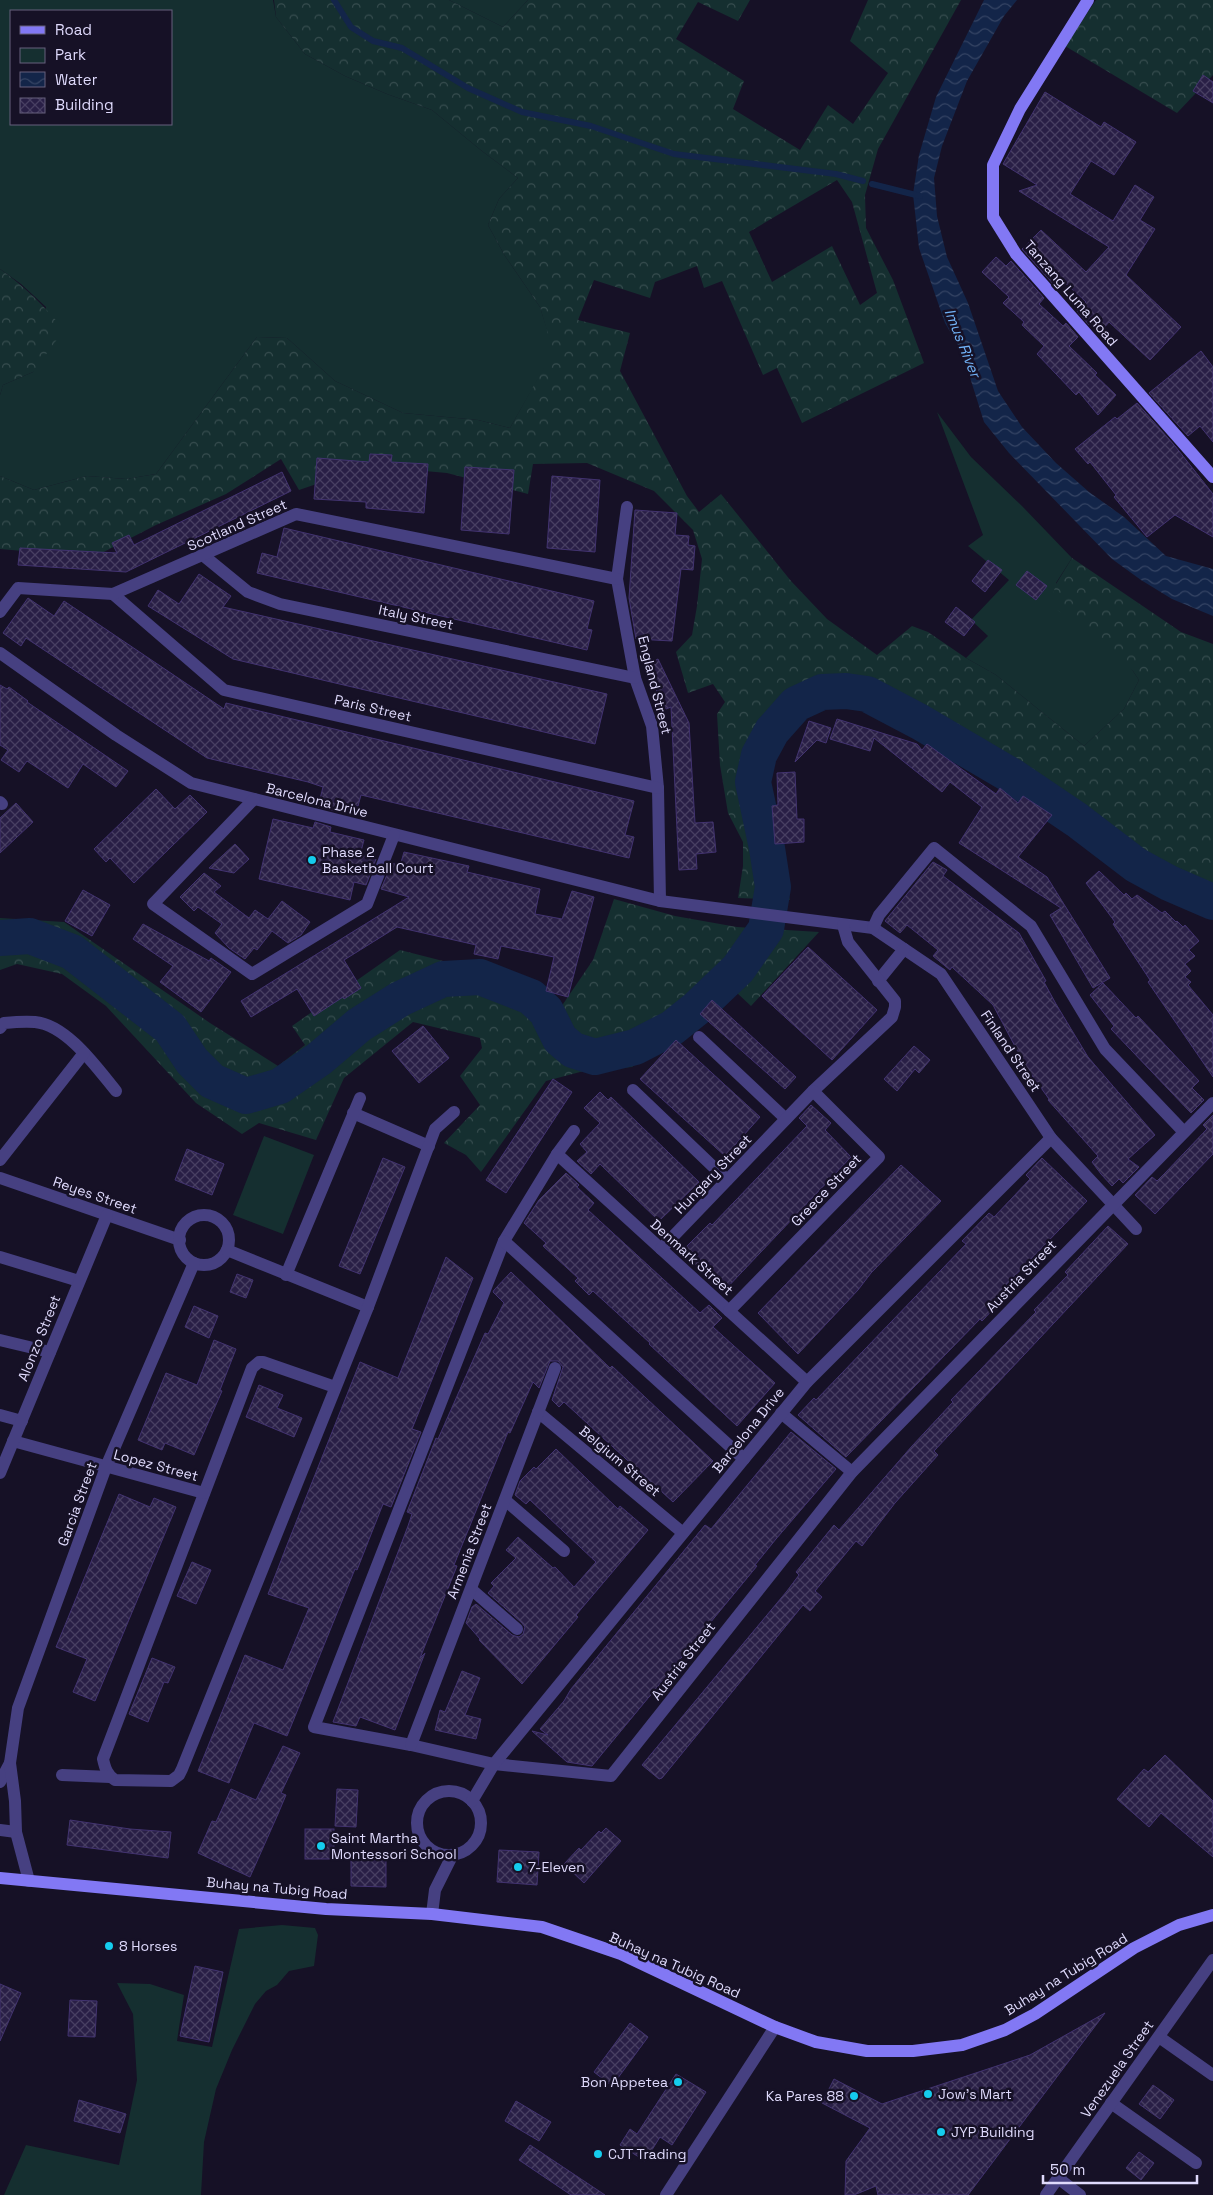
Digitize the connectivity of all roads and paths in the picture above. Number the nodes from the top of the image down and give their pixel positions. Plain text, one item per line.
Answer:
1 (1088, 0) edge
2 (1213, 477) edge
3 (627, 507) dead end
4 (204, 556) junction
5 (617, 579) junction
6 (113, 594) junction
7 (0, 612) edge
8 (0, 653) edge
9 (635, 678) junction
10 (658, 788) junction
11 (254, 799) junction
12 (394, 835) junction
13 (660, 901) junction
14 (843, 925) junction
15 (873, 928) junction
16 (904, 949) junction
17 (878, 981) junction
18 (0, 1028) edge
19 (699, 1037) dead end
20 (84, 1053) junction
21 (633, 1090) dead end
22 (116, 1091) dead end
23 (813, 1091) junction
24 (360, 1098) dead end
25 (1213, 1103) edge
26 (454, 1112) dead end
27 (353, 1113) junction
28 (786, 1119) junction
29 (574, 1131) dead end
30 (1183, 1131) junction
31 (1051, 1138) junction
32 (429, 1146) junction
33 (557, 1154) junction
34 (0, 1160) edge
35 (0, 1178) edge
36 (727, 1180) junction
37 (1112, 1204) junction
38 (107, 1215) junction
39 (1136, 1229) dead end
40 (180, 1240) junction
41 (504, 1241) junction
42 (661, 1249) junction
43 (227, 1250) junction
44 (0, 1256) edge
45 (194, 1263) junction
46 (286, 1275) junction
47 (79, 1281) junction
48 (368, 1307) junction
49 (729, 1312) junction
50 (0, 1340) edge
51 (50, 1352) junction
52 (555, 1368) dead end
53 (807, 1382) junction
54 (335, 1387) junction
55 (538, 1412) junction
56 (781, 1413) junction
57 (0, 1415) edge
58 (22, 1421) junction
59 (13, 1441) junction
60 (744, 1459) junction
61 (1, 1465) edge
62 (106, 1467) junction
63 (852, 1472) junction
64 (204, 1493) junction
65 (505, 1500) junction
66 (683, 1533) junction
67 (564, 1551) dead end
68 (471, 1589) junction
69 (517, 1629) dead end
70 (411, 1745) junction
71 (10, 1763) junction
72 (494, 1764) junction
73 (62, 1775) dead end
74 (110, 1777) junction
75 (0, 1782) edge
76 (472, 1801) junction
77 (0, 1830) edge
78 (16, 1832) junction
79 (452, 1856) junction
80 (0, 1878) edge
81 (29, 1881) junction
82 (432, 1914) junction
83 (1213, 1915) edge
84 (1213, 1960) edge
85 (775, 2027) junction
86 (1159, 2037) junction
87 (1213, 2075) edge
88 (1111, 2103) junction
89 (1196, 2163) dead end
90 (1058, 2178) junction
91 (666, 2195) edge
92 (1046, 2195) edge
93 (1080, 2195) edge

1 - 2 main road, Tanzang Luma Road
3 - 5 street, England Street
4 - 5 street, Scotland Street
4 - 6 street, Scotland Street
4 - 9 street, Italy Street
5 - 9 street, England Street
6 - 7 street, Scotland Street
6 - 10 street, Paris Street
8 - 11 street, Barcelona Drive
9 - 10 street, England Street
10 - 13 street, England Street
11 - 12 street, Barcelona Drive
11 - 12 street
12 - 13 street, Barcelona Drive
13 - 14 street, Barcelona Drive
14 - 15 street, Barcelona Drive
14 - 17 street
15 - 16 street, Finland Street
15 - 30 street
16 - 17 street
16 - 31 street, Finland Street
17 - 23 street, Hungary Street
18 - 20 street
19 - 28 street
20 - 22 street
20 - 34 street
21 - 36 street
23 - 28 street, Hungary Street
23 - 49 street, Greece Street
24 - 27 street
25 - 30 street, Austria Street
26 - 32 street
27 - 32 street
27 - 46 street
28 - 36 street, Hungary Street
29 - 33 street
30 - 37 street, Austria Street
31 - 37 street, Finland Street
31 - 53 street, Barcelona Drive
32 - 48 street
33 - 41 street
33 - 42 street, Denmark Street
35 - 38 street, Reyes Street
36 - 42 street, Hungary Street
37 - 39 street, Finland Street
37 - 63 street, Austria Street
38 - 40 street, Reyes Street
38 - 47 street, Alonzo Street
40 - 43 street
40 - 45 street
41 - 60 street
41 - 70 street
42 - 49 street, Denmark Street
43 - 45 street
43 - 46 street
44 - 47 street
45 - 62 street, Garcia Street
46 - 48 street
47 - 51 street, Alonzo Street
48 - 54 street
49 - 53 street, Denmark Street
50 - 51 street
51 - 58 street, Alonzo Street
52 - 55 street, Armenia Street
53 - 56 street, Barcelona Drive
54 - 64 street
54 - 74 street
55 - 65 street, Armenia Street
55 - 66 street, Belgium Street
56 - 60 street, Barcelona Drive
56 - 63 street
57 - 58 street
58 - 59 street, Alonzo Street
59 - 61 street, Alonzo Street
59 - 62 street, Lopez Street
60 - 66 street, Barcelona Drive
62 - 64 street, Lopez Street
62 - 71 street, Garcia Street
63 - 72 street, Austria Street
64 - 74 street
65 - 67 street
65 - 68 street, Armenia Street
66 - 72 street, Barcelona Drive
68 - 69 street
68 - 70 street, Armenia Street
70 - 72 street
71 - 75 street, Garcia Street
71 - 78 street, Garcia Street
72 - 76 street, Barcelona Drive
73 - 74 street
76 - 79 street
76 - 79 street
77 - 78 street
78 - 81 street, Garcia Street
79 - 82 street
80 - 81 main road, Buhay na Tubig Road
81 - 82 main road, Buhay na Tubig Road
82 - 85 main road, Buhay na Tubig Road
83 - 85 main road, Buhay na Tubig Road
84 - 86 street, Venezuela Street
85 - 91 street
86 - 87 street
86 - 88 street, Venezuela Street
88 - 89 street
88 - 90 street, Venezuela Street
90 - 92 street, Venezuela Street
90 - 93 street

